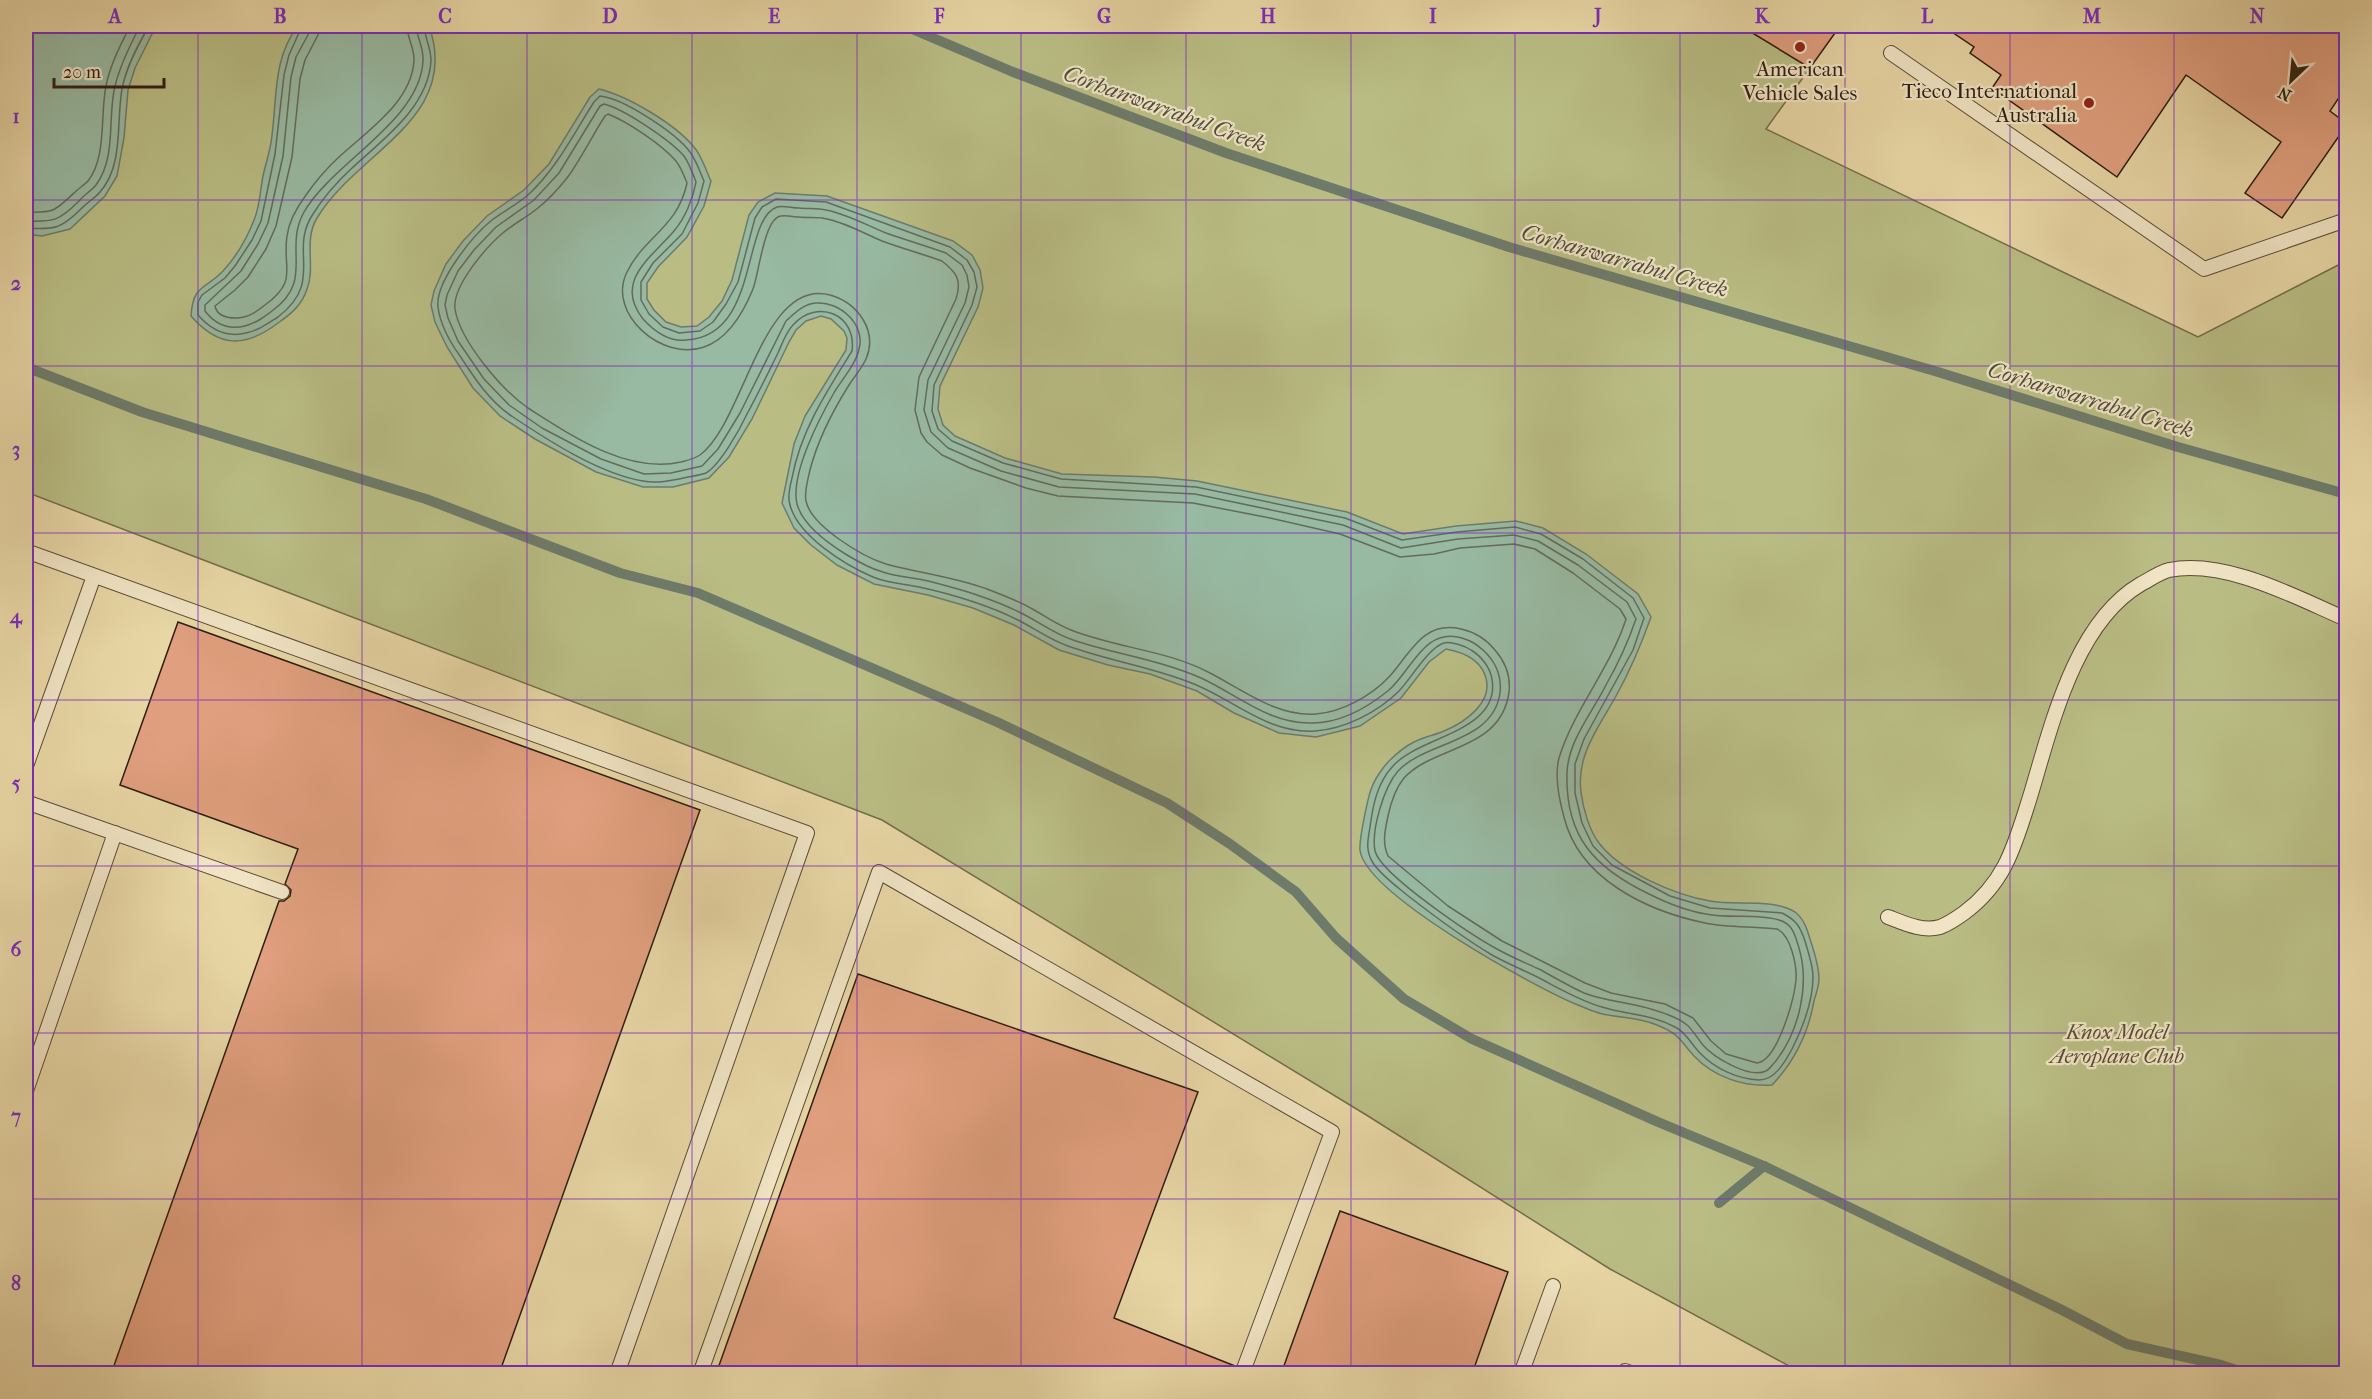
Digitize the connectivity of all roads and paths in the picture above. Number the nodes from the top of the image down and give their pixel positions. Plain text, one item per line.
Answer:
1 (1891, 53) dead end
2 (2346, 220) edge
3 (26, 551) edge
4 (94, 576) junction
5 (2346, 619) edge
6 (26, 766) edge
7 (26, 802) edge
8 (116, 833) junction
9 (282, 892) dead end
10 (1888, 917) dead end
11 (26, 1091) edge
12 (1553, 1286) dead end
13 (617, 1374) edge
14 (700, 1374) edge
15 (1242, 1374) edge
16 (1521, 1374) edge
17 (1624, 1374) edge
18 (1634, 1374) edge

1 - 2 lane
3 - 4 lane
4 - 6 lane
4 - 13 lane
5 - 10 lane
7 - 8 lane
8 - 9 lane
8 - 11 lane
12 - 16 lane
14 - 15 lane
17 - 18 lane

